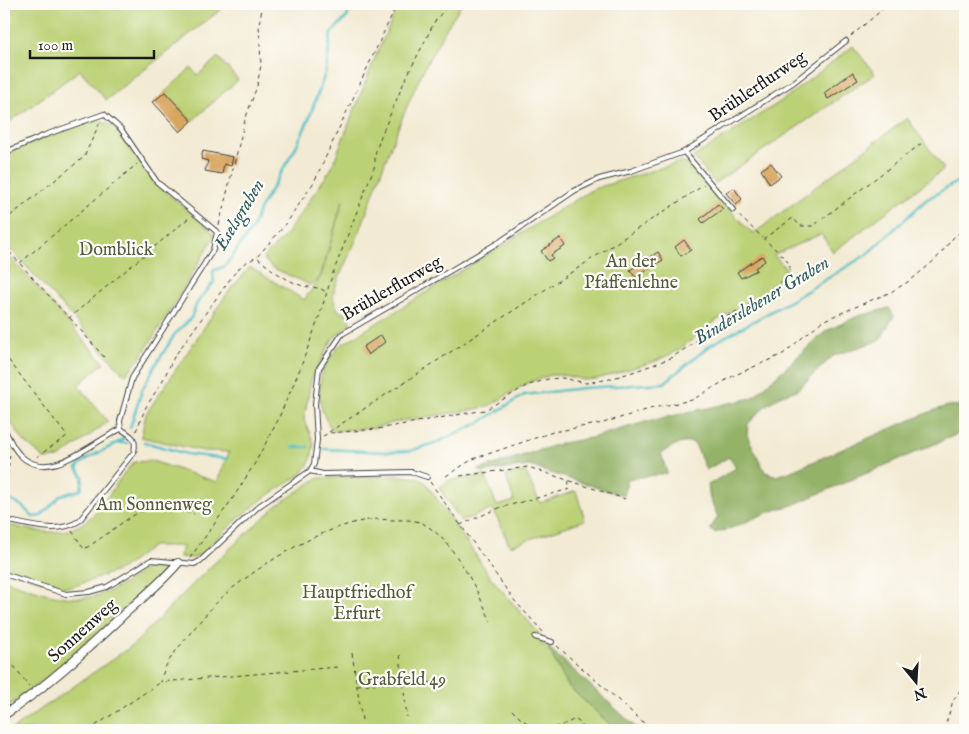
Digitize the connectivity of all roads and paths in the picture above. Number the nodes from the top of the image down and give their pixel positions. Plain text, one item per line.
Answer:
1 (263, 4) edge
2 (397, 4) edge
3 (449, 4) edge
4 (889, 4) edge
5 (846, 41) joint
6 (104, 114) junction
7 (922, 143) dead end
8 (684, 152) junction
9 (4, 153) edge
10 (141, 160) junction
11 (708, 182) junction
12 (733, 210) joint
13 (194, 213) junction
14 (4, 221) edge
15 (965, 228) edge
16 (218, 232) junction
17 (763, 240) junction
18 (4, 246) edge
19 (257, 257) junction
20 (19, 264) junction
21 (327, 293) junction
22 (69, 318) junction
23 (4, 354) edge
24 (104, 357) dead end
25 (4, 429) edge
26 (121, 429) junction
27 (328, 433) junction
28 (133, 436) junction
29 (318, 440) junction
30 (12, 441) junction
31 (29, 461) junction
32 (310, 471) junction
33 (446, 476) dead end
34 (460, 476) dead end
35 (427, 477) joint
36 (568, 479) junction
37 (625, 499) dead end
38 (194, 514) dead end
39 (4, 515) edge
40 (4, 520) edge
41 (460, 525) junction
42 (69, 526) junction
43 (182, 563) junction
44 (4, 574) edge
45 (491, 622) dead end
46 (534, 637) dead end
47 (552, 642) junction
48 (4, 653) edge
49 (352, 653) dead end
50 (400, 655) dead end
51 (338, 667) dead end
52 (161, 682) junction
53 (437, 682) dead end
54 (403, 683) junction
55 (965, 683) edge
56 (357, 685) junction
57 (35, 694) junction
58 (512, 710) dead end
59 (4, 715) edge
60 (407, 717) dead end
61 (362, 720) dead end
62 (89, 730) edge
63 (480, 730) edge
64 (490, 730) edge
65 (583, 730) edge
66 (652, 730) edge
67 (944, 730) edge

1 - 16 path
2 - 19 path
3 - 21 path
4 - 5 path
5 - 8 lane, Brühlerflurweg
6 - 9 lane
6 - 10 lane
6 - 14 path
7 - 17 path
8 - 11 lane
8 - 29 lane, Brühlerflurweg
10 - 13 lane
10 - 20 path
11 - 12 lane
11 - 27 path
12 - 17 path
13 - 16 lane
13 - 22 path
15 - 33 path
16 - 26 lane
17 - 27 path
18 - 20 path
19 - 21 path
19 - 28 path
20 - 22 path
21 - 43 path
22 - 24 path
23 - 31 path
25 - 30 lane
26 - 28 lane
26 - 31 lane
27 - 29 path
28 - 42 lane
29 - 32 lane, Brühlerflurweg
30 - 31 lane
30 - 39 path
32 - 35 lane
32 - 43 lane
34 - 36 path
35 - 41 path
36 - 37 path
36 - 41 path
38 - 42 path
40 - 42 lane
41 - 47 path
43 - 44 lane
43 - 57 street, Sonnenweg
45 - 52 path
46 - 47 lane
47 - 66 path
48 - 57 path
49 - 56 path
50 - 54 path
51 - 52 path
52 - 62 path
53 - 54 path
54 - 56 path
54 - 60 path
55 - 67 path
56 - 61 path
57 - 59 street, Sonnenweg
58 - 65 path
63 - 64 path

